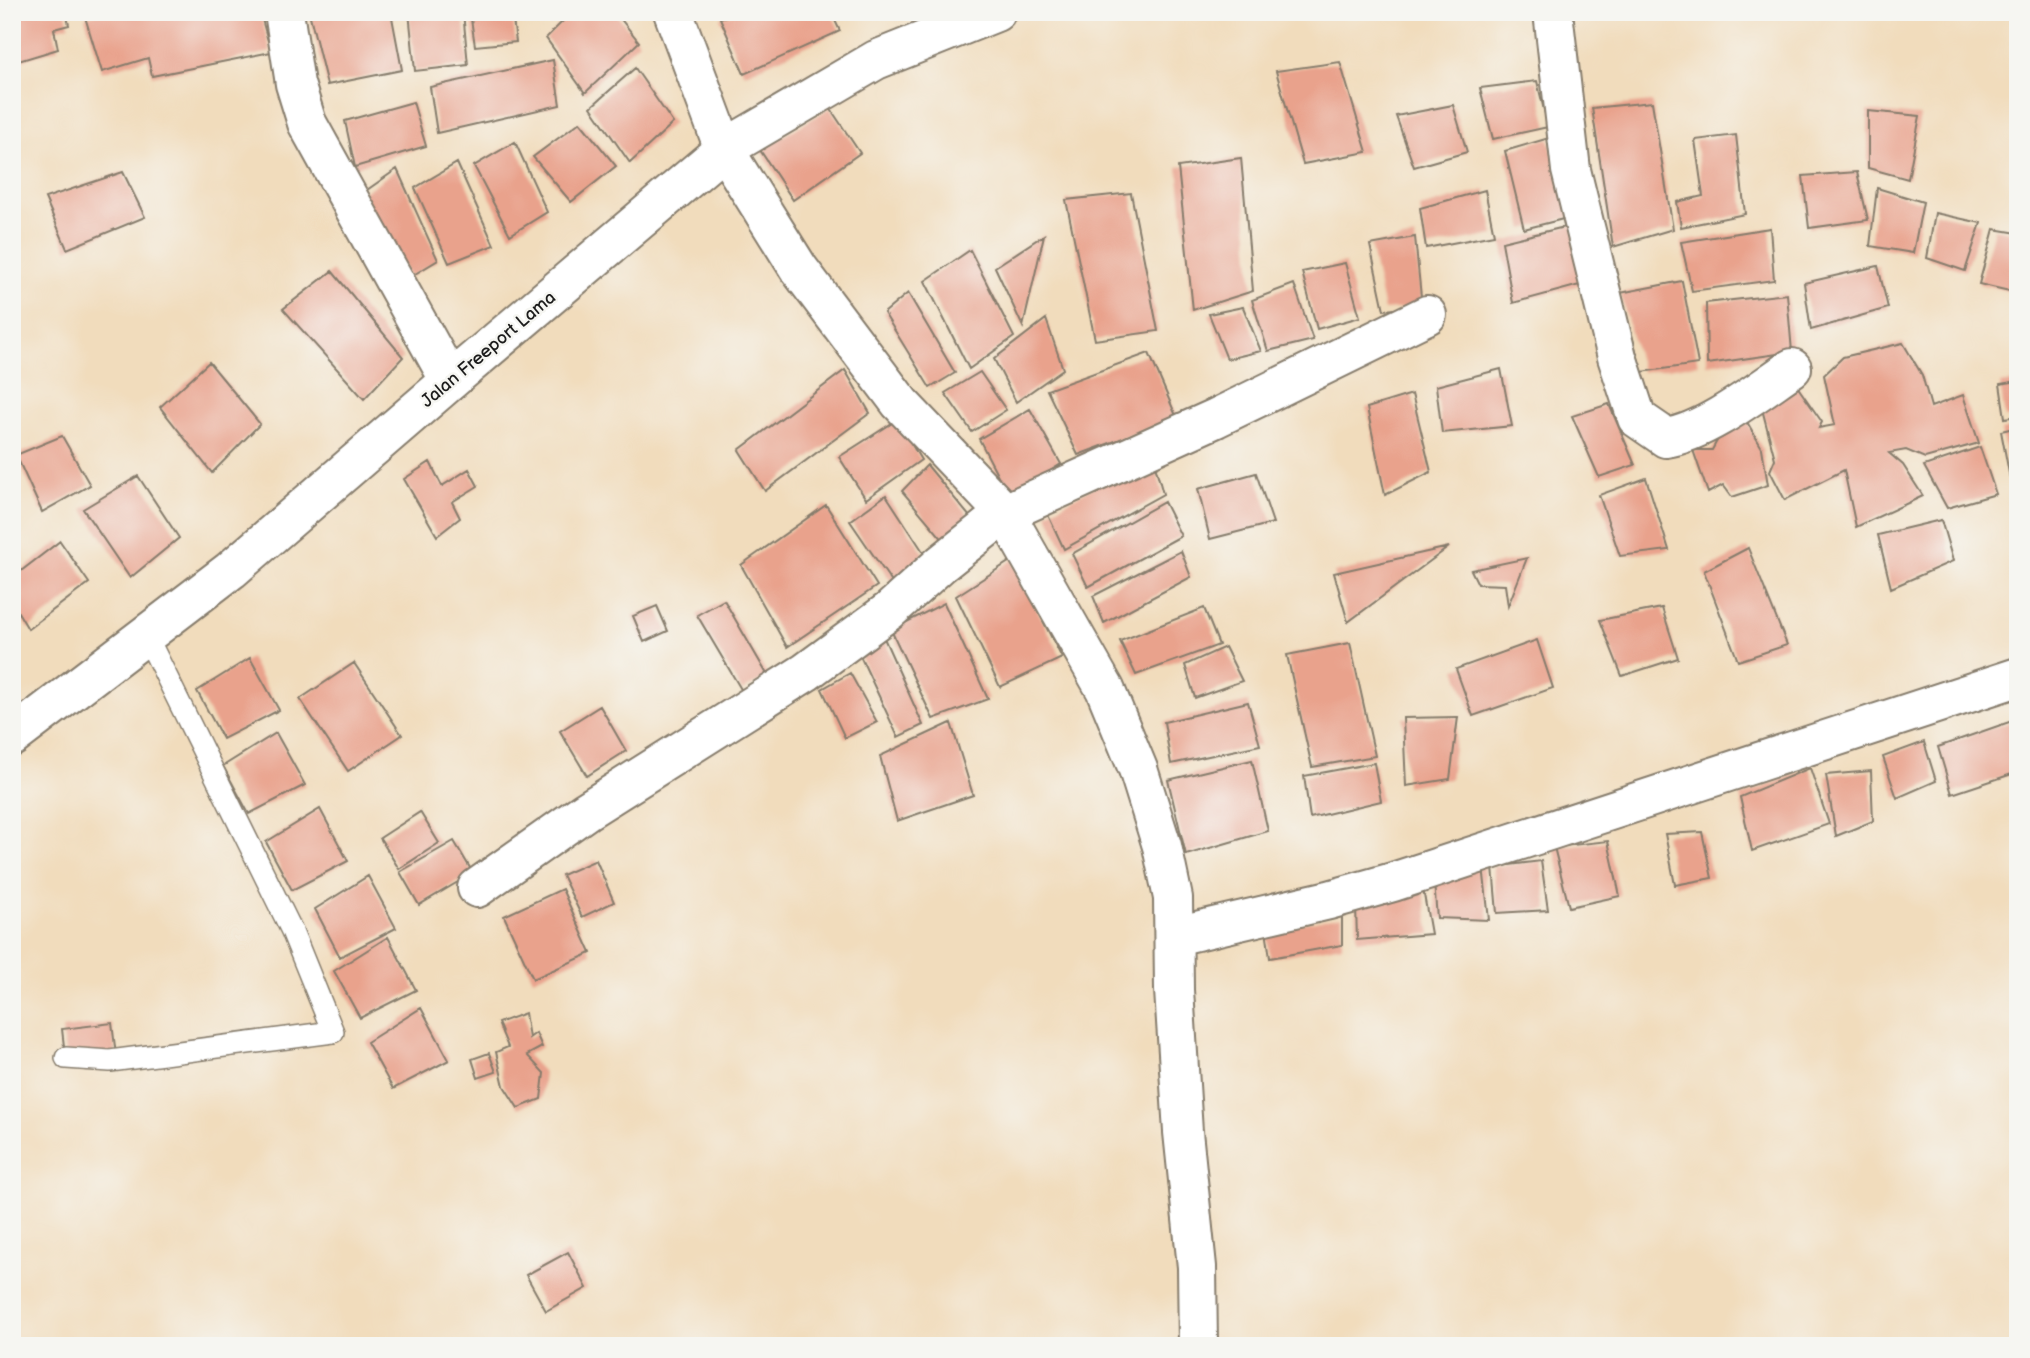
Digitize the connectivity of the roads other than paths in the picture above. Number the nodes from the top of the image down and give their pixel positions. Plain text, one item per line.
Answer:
1 (284, 12) edge
2 (673, 12) edge
3 (996, 12) edge
4 (1553, 12) edge
5 (724, 149) junction
6 (1427, 315) dead end
7 (1793, 368) dead end
8 (450, 381) junction
9 (1004, 513) junction
10 (146, 635) junction
11 (2018, 677) edge
12 (12, 737) edge
13 (477, 888) dead end
14 (1175, 936) junction
15 (66, 1058) dead end
16 (1198, 1346) edge

1 - 8 street
2 - 5 street
3 - 5 street, Jalan Freeport Lama
4 - 7 street
5 - 8 street, Jalan Freeport Lama
5 - 9 street
6 - 9 street
8 - 10 street, Jalan Freeport Lama
9 - 13 street
9 - 14 street
10 - 12 street, Jalan Freeport Lama
10 - 15 lane
11 - 14 street
14 - 16 street

